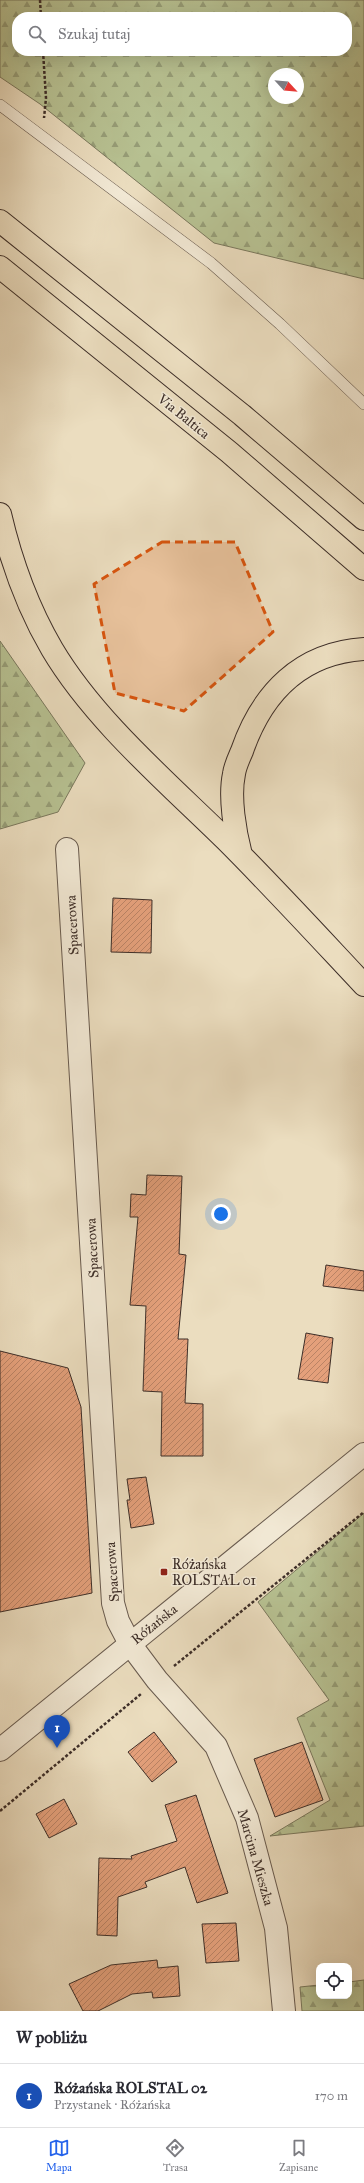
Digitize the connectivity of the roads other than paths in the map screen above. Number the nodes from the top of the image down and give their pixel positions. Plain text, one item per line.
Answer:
1 (0, 105) edge
2 (0, 221) edge
3 (0, 267) edge
4 (364, 404) edge
5 (0, 514) edge
6 (364, 519) edge
7 (364, 569) edge
8 (364, 649) edge
9 (68, 850) dead end
10 (241, 855) junction
11 (364, 985) edge
12 (364, 1454) edge
13 (130, 1644) junction
14 (0, 1750) edge
15 (284, 2011) edge

1 - 4 lane
2 - 6 highway
3 - 7 highway, Via Baltica
5 - 10 highway
8 - 10 highway
9 - 13 street, Spacerowa
10 - 11 highway
12 - 13 street, Różańska
13 - 14 street, Różańska
13 - 15 street, Marcina Mieszka

